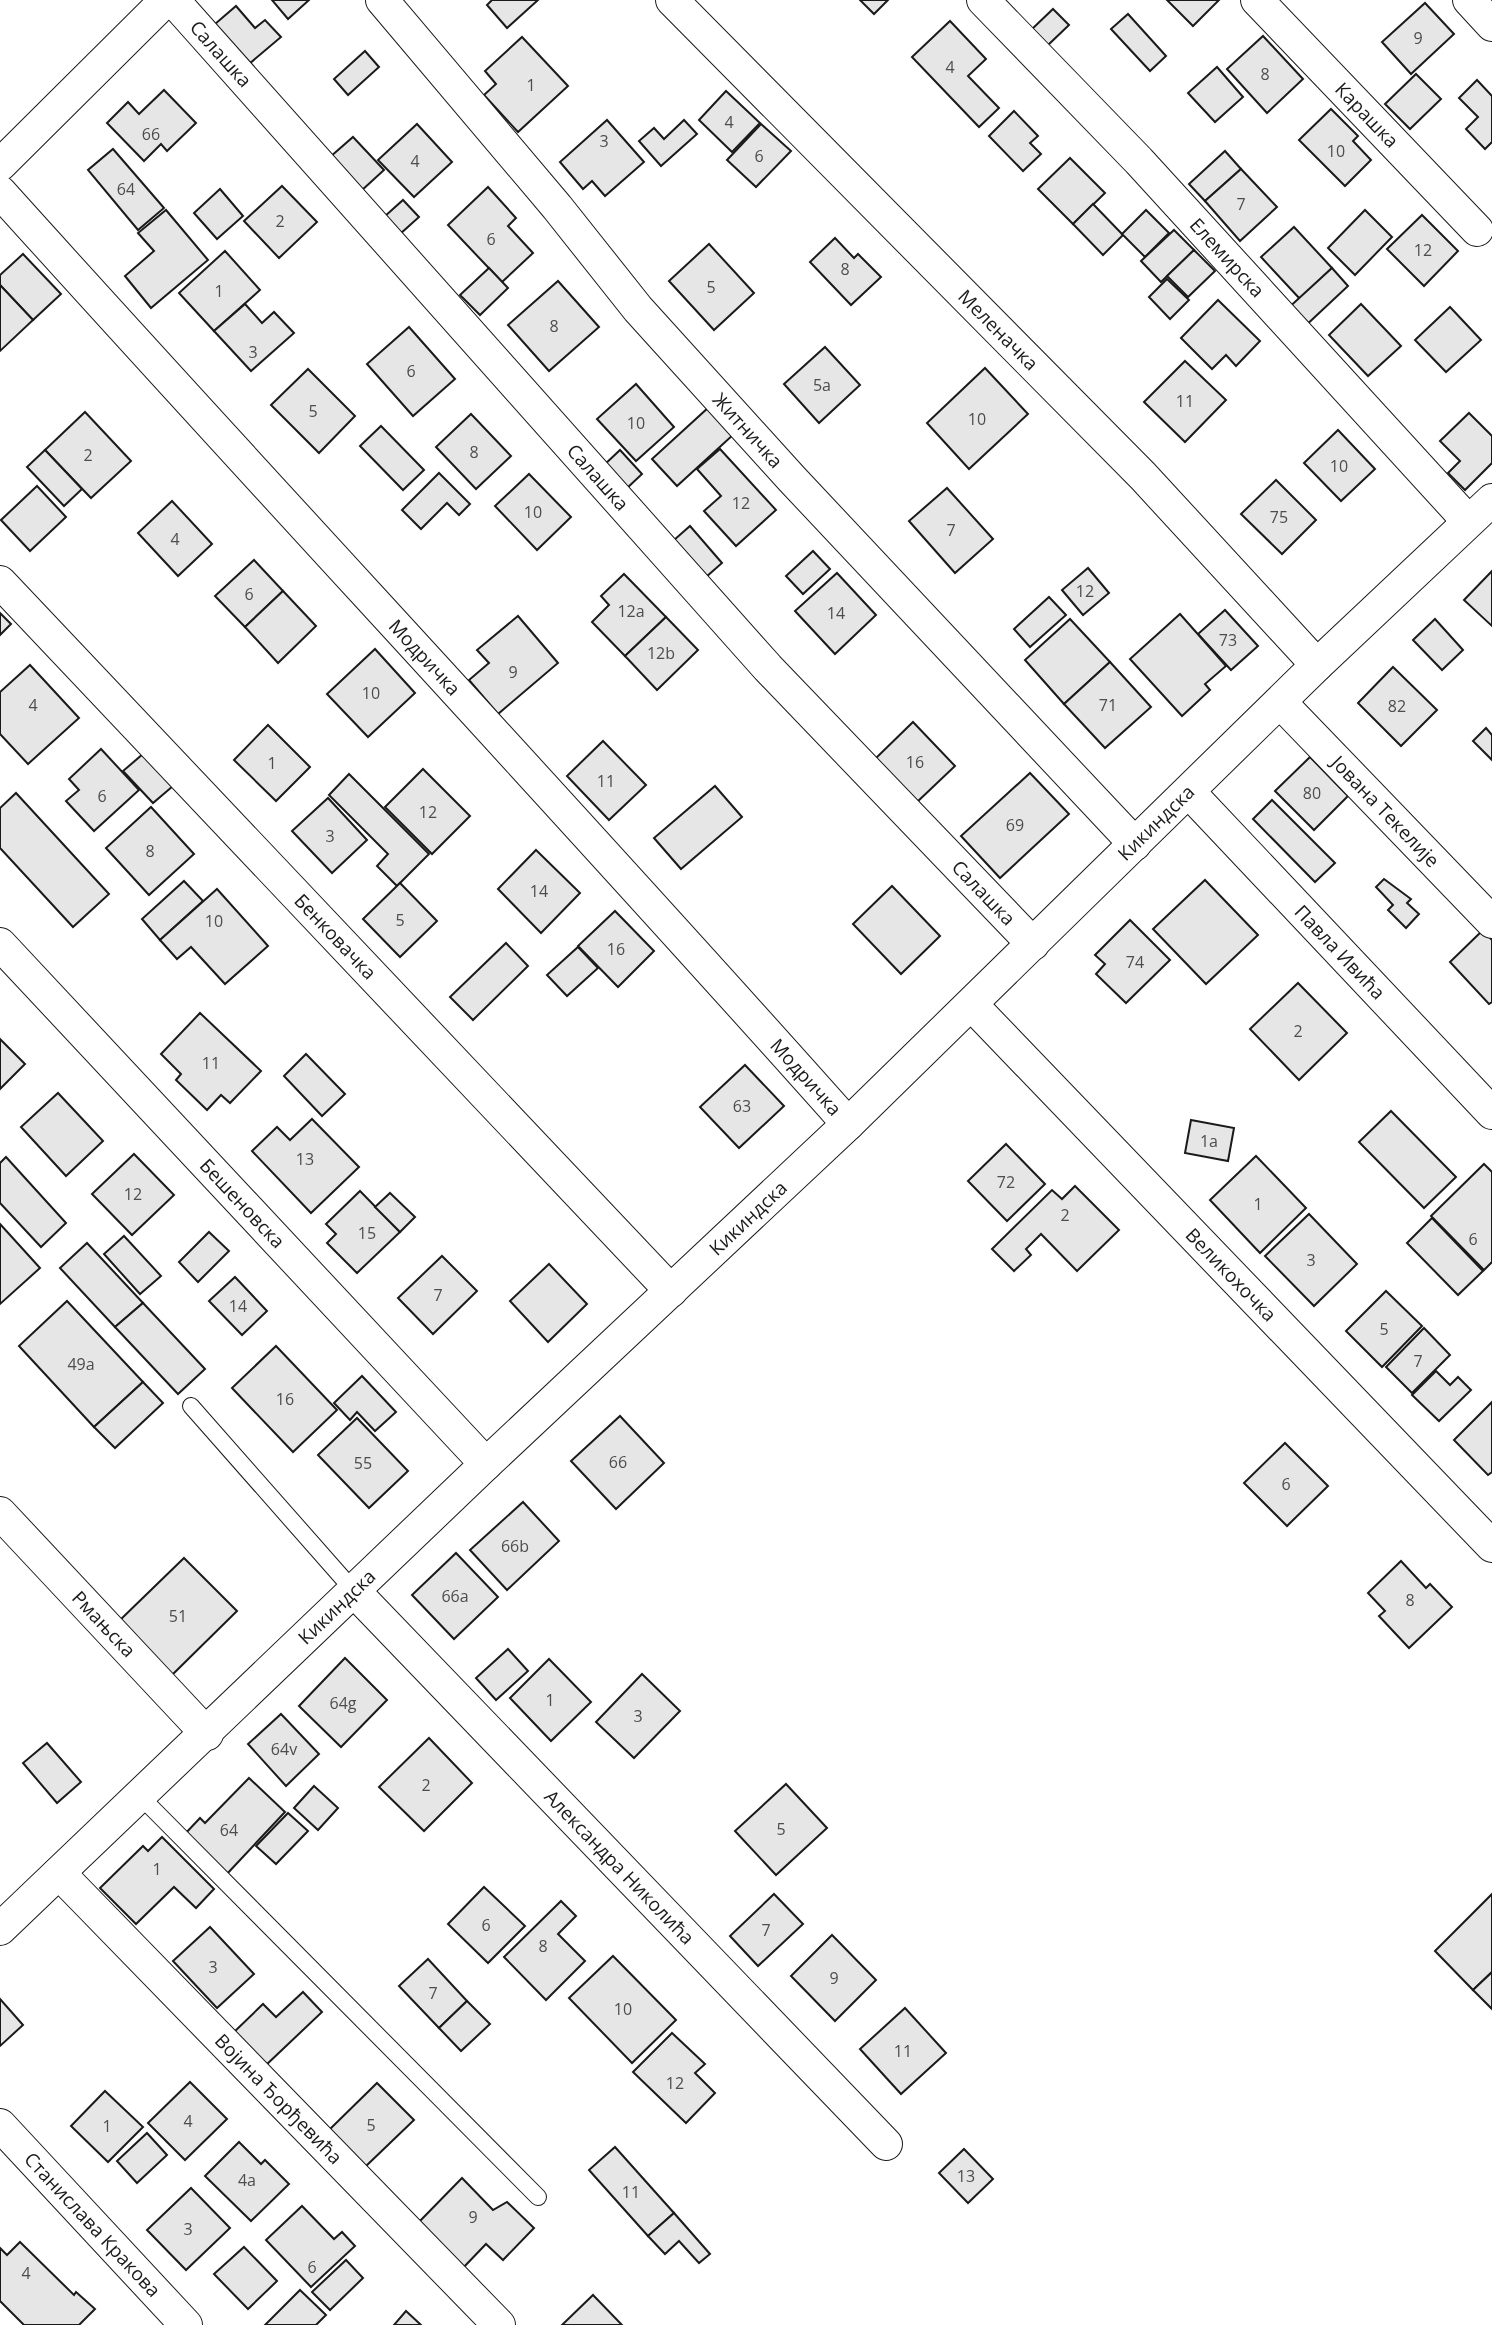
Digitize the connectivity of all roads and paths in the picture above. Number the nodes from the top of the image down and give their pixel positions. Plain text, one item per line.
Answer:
1 (166, 0) edge
2 (173, 0) edge
3 (382, 0) edge
4 (672, 0) edge
5 (983, 0) edge
6 (1257, 0) edge
7 (1469, 0) edge
8 (1492, 25) edge
9 (0, 164) edge
10 (0, 192) edge
11 (1477, 230) dead end
12 (1485, 508) edge
13 (0, 582) edge
14 (1317, 665) junction
15 (1280, 702) junction
16 (1189, 792) junction
17 (1135, 844) junction
18 (1492, 922) edge
19 (0, 944) edge
20 (1033, 944) junction
21 (972, 1005) junction
22 (1492, 1113) edge
23 (848, 1124) junction
24 (671, 1292) junction
25 (191, 1406) dead end
26 (486, 1464) junction
27 (0, 1513) edge
28 (1492, 1546) edge
29 (354, 1591) junction
30 (207, 1734) junction
31 (141, 1797) junction
32 (59, 1872) junction
33 (0, 1929) edge
34 (0, 2126) edge
35 (886, 2144) dead end
36 (538, 2197) dead end
37 (186, 2325) edge
38 (499, 2325) edge

1 - 9 street
2 - 20 street, Салашка
3 - 17 street, Житничка
4 - 14 street, Меленачка
5 - 12 street, Елемирска
6 - 11 street, Карашка
7 - 8 street
10 - 23 street, Модричка
12 - 14 street, Кикиндска
13 - 24 street, Бенковачка
14 - 15 street, Кикиндска
15 - 16 street, Кикиндска
15 - 18 street, Јована Текелије
16 - 17 street, Кикиндска
16 - 22 street, Павла Ивића
17 - 20 street, Кикиндска
19 - 26 street, Бешеновска
20 - 21 street, Кикиндска
21 - 23 street, Кикиндска
21 - 28 street, Великохочка
23 - 24 street, Кикиндска
24 - 26 street, Кикиндска
25 - 29 lane
26 - 29 street, Кикиндска
27 - 30 street, Рмањска
29 - 30 street, Кикиндска
29 - 35 street, Александра Николића
30 - 31 street, Кикиндска
31 - 32 street, Кикиндска
31 - 36 lane
32 - 33 street, Кикиндска
32 - 38 street, Војина Ђорђевића
34 - 37 street, Станислава Кракова

